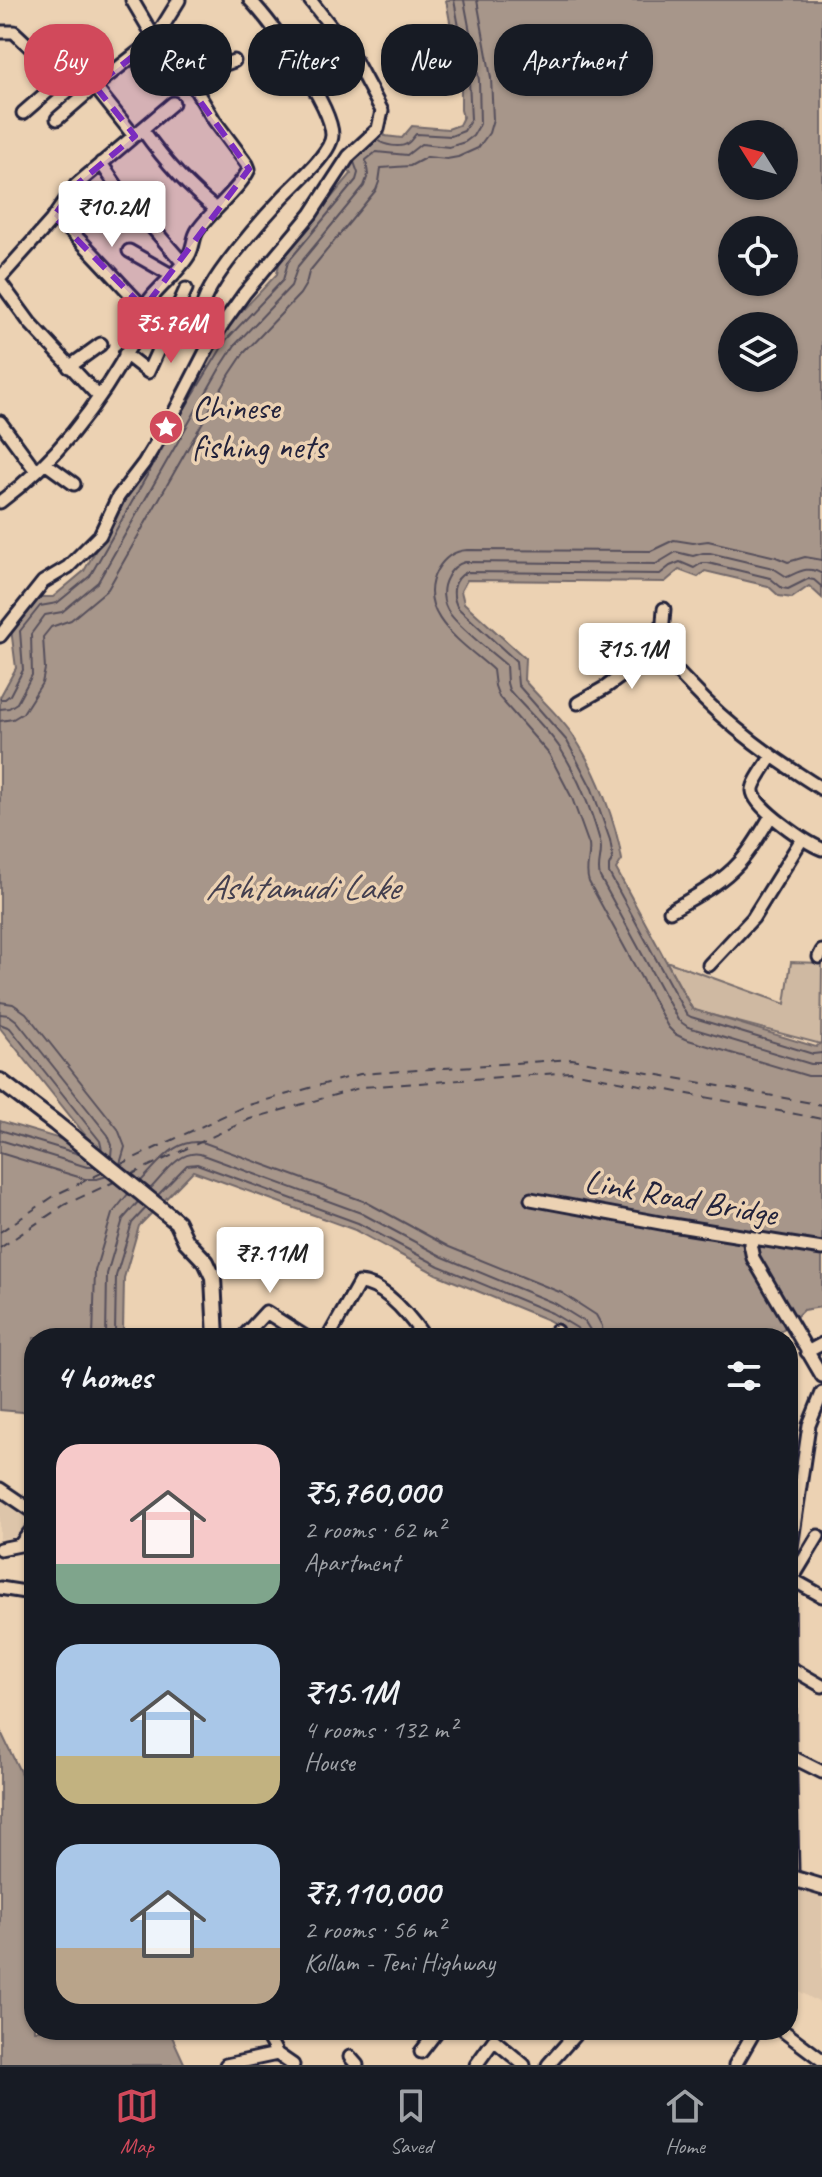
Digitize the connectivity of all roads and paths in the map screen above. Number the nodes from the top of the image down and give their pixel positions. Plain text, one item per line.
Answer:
1 (132, 0) edge
2 (179, 0) edge
3 (250, 0) edge
4 (310, 0) edge
5 (146, 24) edge
6 (164, 24) edge
7 (0, 32) edge
8 (24, 41) edge
9 (130, 59) edge
10 (114, 71) edge
11 (42, 96) edge
12 (83, 96) edge
13 (104, 96) edge
14 (199, 96) edge
15 (173, 103) dead end
16 (23, 113) dead end
17 (57, 119) dead end
18 (138, 132) junction
19 (101, 163) junction
20 (135, 208) junction
21 (216, 209) junction
22 (54, 216) junction
23 (108, 222) dead end
24 (129, 251) dead end
25 (183, 263) junction
26 (173, 276) junction
27 (0, 280) edge
28 (186, 289) dead end
29 (144, 308) junction
30 (221, 327) junction
31 (101, 344) dead end
32 (125, 354) junction
33 (69, 367) junction
34 (99, 397) junction
35 (0, 422) edge
36 (40, 467) junction
37 (74, 484) dead end
38 (0, 502) edge
39 (664, 609) dead end
40 (0, 636) edge
41 (664, 645) junction
42 (578, 703) dead end
43 (771, 757) junction
44 (822, 789) edge
45 (771, 816) junction
46 (802, 839) junction
47 (822, 849) edge
48 (670, 911) dead end
49 (709, 965) dead end
50 (0, 1081) edge
51 (531, 1199) dead end
52 (756, 1238) junction
53 (822, 1249) edge
54 (216, 1328) edge
55 (251, 1328) edge
56 (291, 1328) edge
57 (334, 1328) edge
58 (417, 1328) edge
59 (794, 1328) edge
60 (798, 1335) edge
61 (822, 1344) edge
62 (807, 1352) junction
63 (822, 1376) edge
64 (822, 1393) edge
65 (0, 1489) edge
66 (24, 1505) edge
67 (798, 1514) edge
68 (818, 1536) dead end
69 (24, 1540) edge
70 (0, 1549) edge
71 (798, 1566) edge
72 (798, 1582) edge
73 (0, 1588) edge
74 (24, 1592) edge
75 (822, 1596) edge
76 (798, 1672) edge
77 (822, 1686) edge
78 (798, 1760) edge
79 (822, 1772) edge
80 (798, 1879) edge
81 (822, 1887) edge
82 (269, 2040) edge
83 (430, 2040) edge
84 (494, 2040) joint
85 (570, 2040) edge
86 (749, 2040) edge
87 (795, 2040) edge
88 (421, 2052) dead end
89 (277, 2054) junction
90 (822, 2060) edge
91 (226, 2065) edge
92 (293, 2065) edge
93 (476, 2065) edge
94 (524, 2065) edge
95 (548, 2065) edge
96 (735, 2065) edge

1 - 5 street
2 - 6 street
3 - 30 street
4 - 30 street
7 - 8 street
9 - 10 street
11 - 16 street
12 - 17 street
13 - 18 street
14 - 21 street
15 - 18 street
18 - 19 street
18 - 21 street
19 - 20 street
19 - 22 street
20 - 23 street
20 - 25 street
21 - 25 street
22 - 27 street
22 - 29 street
24 - 26 street
25 - 26 street
26 - 29 street
27 - 33 street
28 - 32 street
29 - 32 street
30 - 40 street
31 - 33 street
32 - 34 street
33 - 34 street
34 - 36 street
35 - 36 street
36 - 37 street
36 - 38 street
39 - 41 street
41 - 42 street
41 - 43 street
43 - 44 street
43 - 45 street
45 - 46 street
45 - 48 street
46 - 47 street
46 - 49 street
50 - 54 main road
51 - 52 street, Link Road Bridge
52 - 53 street, Link Road Bridge
52 - 59 street
55 - 56 street
57 - 58 street
60 - 62 street
61 - 62 street
62 - 63 street
64 - 67 street
65 - 66 street
68 - 71 street
69 - 70 street
72 - 75 street
73 - 74 street
76 - 77 street
78 - 79 street
80 - 81 main road
82 - 89 street
83 - 88 street
84 - 93 street
84 - 94 street
85 - 95 street
86 - 96 street
87 - 90 street
89 - 91 street
89 - 92 street

